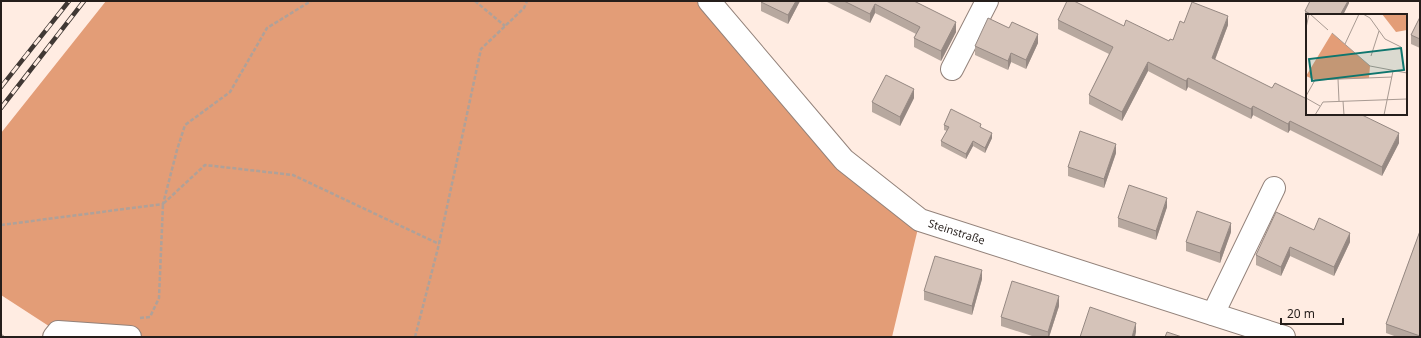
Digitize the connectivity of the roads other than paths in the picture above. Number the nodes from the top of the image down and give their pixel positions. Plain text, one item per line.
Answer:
1 (709, 1) edge
2 (987, 1) edge
3 (952, 70) dead end
4 (1274, 188) dead end
5 (1213, 314) junction
6 (132, 327) edge
7 (1259, 333) edge
8 (56, 334) edge
9 (1284, 337) edge

1 - 5 street, Steinstraße
2 - 3 street
4 - 5 street
5 - 7 street, Steinstraße
6 - 8 street
7 - 9 street, Steinstraße

